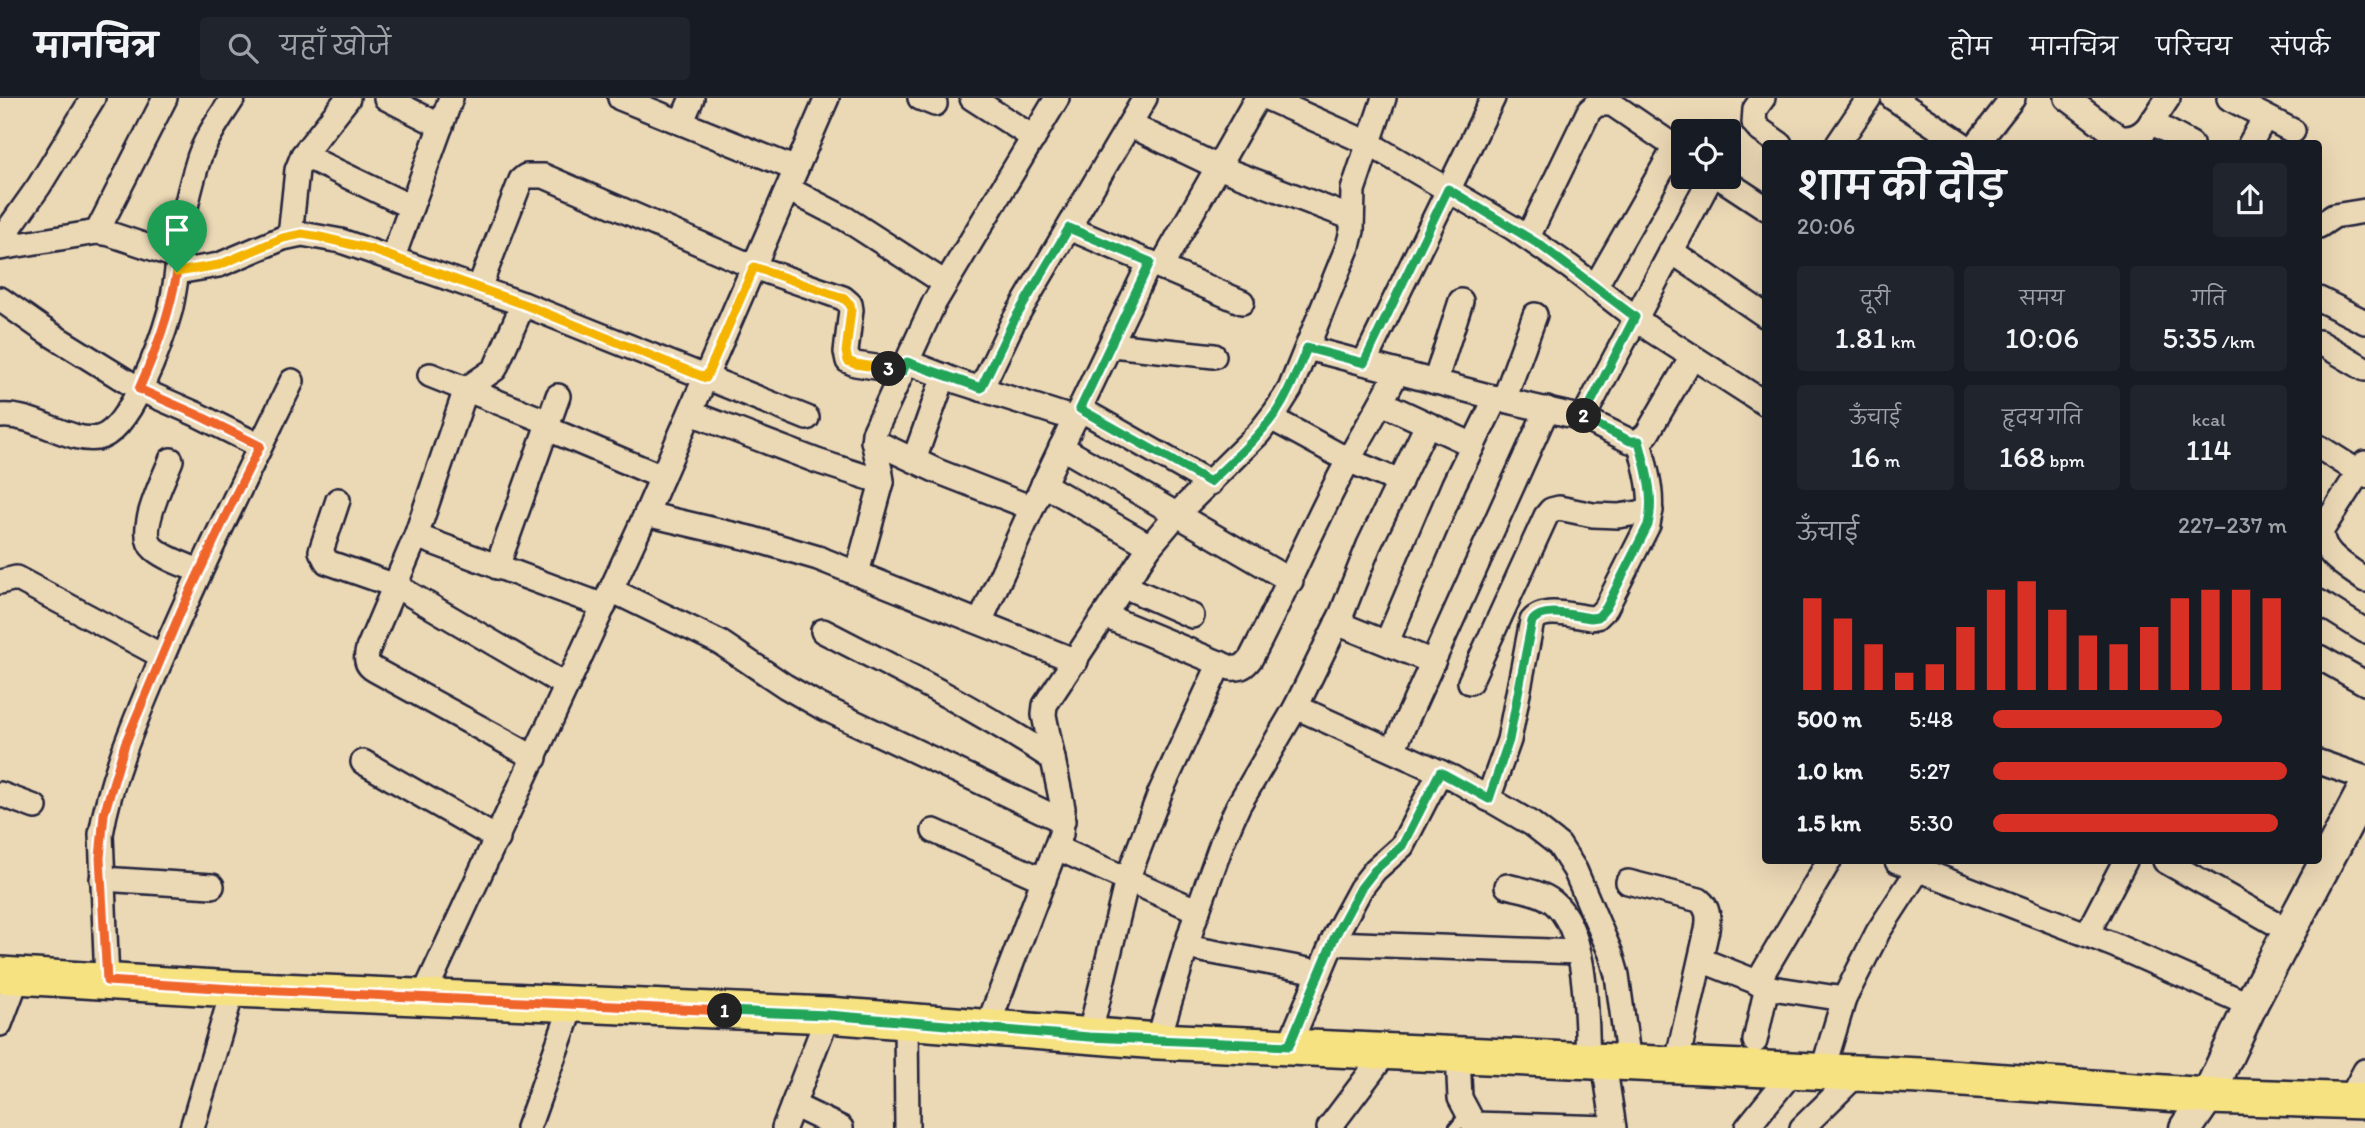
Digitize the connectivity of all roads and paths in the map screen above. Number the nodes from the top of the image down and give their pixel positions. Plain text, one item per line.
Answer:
1 (93, 98) edge
2 (165, 98) edge
3 (233, 98) edge
4 (348, 98) edge
5 (386, 98) edge
6 (451, 98) edge
7 (620, 98) edge
8 (692, 98) edge
9 (827, 98) edge
10 (972, 98) edge
11 (1057, 98) edge
12 (1145, 98) edge
13 (1258, 98) edge
14 (1267, 98) edge
15 (1384, 98) edge
16 (1493, 98) edge
17 (1763, 98) edge
18 (1869, 98) edge
19 (1892, 98) edge
20 (2013, 98) edge
21 (2067, 98) edge
22 (2168, 98) edge
23 (2229, 98) edge
24 (2265, 117) junction
25 (2151, 122) junction
26 (681, 123) junction
27 (441, 125) junction
28 (1130, 125) junction
29 (2293, 131) dead end
30 (1034, 138) junction
31 (1774, 140) edge
32 (1841, 140) edge
33 (1956, 140) edge
34 (1980, 140) edge
35 (2184, 140) edge
36 (2252, 140) edge
37 (1368, 142) junction
38 (1671, 145) edge
39 (303, 155) junction
40 (1671, 163) edge
41 (1218, 167) junction
42 (792, 179) junction
43 (1448, 189) junction
44 (1705, 189) edge
45 (1738, 189) edge
46 (1762, 205) edge
47 (411, 207) junction
48 (2365, 211) edge
49 (1352, 218) junction
50 (2322, 224) edge
51 (1069, 228) junction
52 (97, 232) junction
53 (290, 236) junction
54 (1528, 237) junction
55 (0, 241) edge
56 (0, 248) edge
57 (1671, 251) junction
58 (393, 257) junction
59 (178, 265) junction
60 (1156, 265) junction
61 (754, 267) junction
62 (945, 284) junction
63 (1595, 287) junction
64 (479, 288) junction
65 (0, 299) edge
66 (2322, 300) edge
67 (1461, 301) dead end
68 (1242, 302) dead end
69 (523, 304) junction
70 (1762, 313) edge
71 (1535, 315) dead end
72 (1635, 317) junction
73 (2365, 322) edge
74 (2322, 344) edge
75 (1112, 345) junction
76 (1307, 348) junction
77 (1214, 356) dead end
78 (1692, 357) junction
79 (1364, 363) junction
80 (905, 366) junction
81 (2365, 369) edge
82 (1397, 372) junction
83 (430, 375) dead end
84 (944, 376) junction
85 (706, 378) junction
86 (292, 381) dead end
87 (1435, 382) junction
88 (981, 388) junction
89 (139, 389) junction
90 (466, 389) junction
91 (558, 396) dead end
92 (1500, 399) junction
93 (1762, 401) edge
94 (1382, 403) junction
95 (1547, 409) junction
96 (691, 413) junction
97 (1077, 414) junction
98 (1, 415) edge
99 (807, 418) dead end
100 (1271, 418) junction
101 (1583, 418) junction
102 (547, 425) junction
103 (1427, 425) junction
104 (873, 441) junction
105 (1639, 441) junction
106 (1473, 445) junction
107 (260, 446) junction
108 (1061, 447) junction
109 (2322, 449) edge
110 (171, 460) dead end
111 (914, 460) junction
112 (1348, 460) junction
113 (2363, 470) edge
114 (662, 477) junction
115 (882, 482) junction
116 (1210, 482) junction
117 (1400, 482) junction
118 (1043, 484) junction
119 (338, 500) dead end
120 (1031, 508) junction
121 (1651, 511) junction
122 (646, 514) junction
123 (1177, 514) junction
124 (2322, 530) edge
125 (416, 536) junction
126 (2322, 538) edge
127 (1150, 547) junction
128 (497, 567) junction
129 (200, 571) junction
130 (857, 573) junction
131 (1291, 580) junction
132 (2365, 580) edge
133 (0, 582) edge
134 (396, 586) junction
135 (1124, 586) junction
136 (608, 598) junction
137 (2322, 603) edge
138 (1105, 616) junction
139 (1192, 616) dead end
140 (980, 622) junction
141 (1337, 623) junction
142 (823, 631) dead end
143 (2365, 631) edge
144 (1387, 642) junction
145 (162, 656) junction
146 (2322, 659) edge
147 (1076, 662) junction
148 (1433, 662) junction
149 (1220, 663) junction
150 (1471, 682) dead end
151 (2365, 683) edge
152 (567, 686) junction
153 (1296, 707) junction
154 (1393, 751) junction
155 (535, 758) junction
156 (1053, 759) junction
157 (363, 762) dead end
158 (2322, 764) edge
159 (1440, 772) junction
160 (2363, 793) edge
161 (0, 794) edge
162 (1489, 799) junction
163 (35, 807) dead end
164 (1063, 821) junction
165 (934, 831) dead end
166 (498, 839) junction
167 (1057, 848) junction
168 (1827, 864) edge
169 (2123, 864) edge
170 (2170, 864) edge
171 (1921, 866) edge
172 (102, 879) junction
173 (1044, 880) junction
174 (1127, 880) junction
175 (1628, 882) dead end
176 (212, 886) dead end
177 (1507, 886) dead end
178 (1198, 911) junction
179 (2289, 931) junction
180 (2087, 934) junction
181 (1332, 943) junction
182 (1186, 947) junction
183 (1578, 953) junction
184 (1701, 960) junction
185 (1319, 972) junction
186 (9, 976) edge
187 (107, 981) junction
188 (1762, 984) junction
189 (233, 989) junction
190 (423, 997) junction
191 (1844, 999) junction
192 (572, 1005) junction
193 (2250, 1005) junction
194 (828, 1015) junction
195 (906, 1021) junction
196 (0, 1024) edge
197 (987, 1028) junction
198 (1089, 1037) junction
199 (1158, 1041) junction
200 (1755, 1041) dead end
201 (1289, 1046) junction
202 (1387, 1051) junction
203 (1458, 1055) junction
204 (1607, 1063) junction
205 (1676, 1066) junction
206 (1808, 1072) junction
207 (1857, 1073) junction
208 (2360, 1091) edge
209 (2208, 1096) junction
210 (793, 1105) junction
211 (1468, 1123) edge
212 (192, 1128) edge
213 (528, 1128) edge
214 (784, 1128) edge
215 (841, 1128) edge
216 (907, 1128) edge
217 (1329, 1128) edge
218 (1612, 1128) edge
219 (1747, 1128) edge
220 (1802, 1128) edge
221 (2186, 1128) edge

1 - 55 street
2 - 52 street
3 - 59 street
4 - 39 street
5 - 27 street
6 - 27 street
7 - 26 street
8 - 26 street
9 - 42 street
10 - 30 street
11 - 30 street
12 - 28 street
13 - 41 street
14 - 37 street
15 - 37 street
16 - 43 street
17 - 31 street
18 - 32 street
19 - 33 street
20 - 34 street
21 - 25 street
22 - 25 street
23 - 24 street
24 - 29 street
24 - 36 street
25 - 35 street
26 - 42 street
27 - 47 street
28 - 41 street
28 - 51 street
30 - 62 street
37 - 43 street
37 - 49 street
38 - 54 street
39 - 47 street
39 - 53 street
40 - 63 street
41 - 49 street
41 - 60 street
42 - 61 street
42 - 62 street
43 - 54 street
43 - 79 street
44 - 57 street
45 - 46 street
47 - 58 street
48 - 50 street
49 - 76 street
51 - 60 street
51 - 88 street
52 - 56 street
52 - 59 street
53 - 58 street
53 - 59 street
54 - 63 street
57 - 70 street
57 - 72 street
58 - 64 street
59 - 89 street
60 - 68 street
60 - 75 street
61 - 64 street
61 - 80 street
61 - 85 street
62 - 80 street
63 - 72 street
64 - 69 street
65 - 89 street
66 - 73 street
67 - 87 street
69 - 85 street
69 - 90 street
71 - 92 street
72 - 78 street
72 - 101 street
74 - 81 street
75 - 77 street
75 - 97 street
76 - 79 street
76 - 100 street
78 - 93 street
78 - 105 street
79 - 82 street
80 - 84 street
80 - 104 street
82 - 87 street
82 - 94 street
83 - 90 street
84 - 88 street
84 - 111 street
85 - 96 street
85 - 99 street
86 - 107 street
87 - 92 street
88 - 97 street
89 - 98 street
89 - 107 street
90 - 102 street
90 - 125 street
91 - 102 street
92 - 95 street
92 - 106 street
94 - 103 street
94 - 112 street
95 - 101 street
95 - 148 street
96 - 114 street
96 - 115 street
97 - 108 street
97 - 116 street
100 - 112 street
100 - 116 street
101 - 105 street
102 - 114 street
102 - 128 street
103 - 106 street
103 - 117 street
104 - 111 street
104 - 115 street
105 - 121 street
106 - 144 street
107 - 129 street
108 - 118 street
108 - 123 street
109 - 113 street
110 - 129 street
111 - 120 street
112 - 117 street
112 - 131 street
113 - 124 street
114 - 122 street
115 - 130 street
116 - 123 street
117 - 141 street
118 - 120 street
118 - 127 street
119 - 134 street
120 - 140 street
121 - 150 street
121 - 162 street
122 - 130 street
122 - 136 street
123 - 127 street
123 - 131 street
125 - 128 street
125 - 134 street
126 - 132 street
127 - 135 street
128 - 136 street
129 - 145 street
130 - 140 street
131 - 149 street
133 - 145 street
134 - 152 street
134 - 155 street
135 - 138 street
135 - 139 street
136 - 152 street
136 - 164 street
137 - 143 street
138 - 147 street
138 - 149 street
140 - 147 street
141 - 144 street
141 - 153 street
142 - 156 street
144 - 148 street
145 - 172 street
146 - 151 street
147 - 156 street
148 - 154 street
149 - 174 street
152 - 155 street
153 - 154 street
153 - 178 street
154 - 159 street
155 - 166 street
156 - 164 street
157 - 166 street
158 - 160 street
159 - 162 street
159 - 181 street
160 - 179 street
161 - 163 street
162 - 204 street
164 - 167 street
165 - 173 street
166 - 190 street
167 - 173 street
167 - 174 street
168 - 188 street
169 - 180 street
170 - 179 street
171 - 180 street
171 - 191 street
172 - 176 street
172 - 187 street
173 - 197 street
174 - 178 street
174 - 198 street
175 - 184 street
177 - 183 street
178 - 182 street
179 - 193 street
180 - 193 street
181 - 183 street
181 - 185 street
182 - 185 street
182 - 199 street
183 - 204 street
184 - 188 street
184 - 205 street
185 - 201 street
186 - 187 main road
186 - 196 street
187 - 189 main road
188 - 191 street
188 - 200 street
189 - 190 main road
189 - 212 street
190 - 192 main road
191 - 206 street
192 - 194 main road
192 - 213 street
193 - 209 street
194 - 195 main road
194 - 210 street
195 - 197 main road
195 - 216 street
197 - 198 main road
198 - 199 main road
199 - 201 main road
201 - 202 main road
202 - 203 main road
202 - 217 street
203 - 204 main road
203 - 211 street
204 - 205 main road
204 - 218 street
205 - 206 main road
206 - 207 main road
206 - 219 street
207 - 209 main road
207 - 220 street
208 - 209 main road
209 - 221 street
210 - 214 street
210 - 215 street
211 - 218 street

